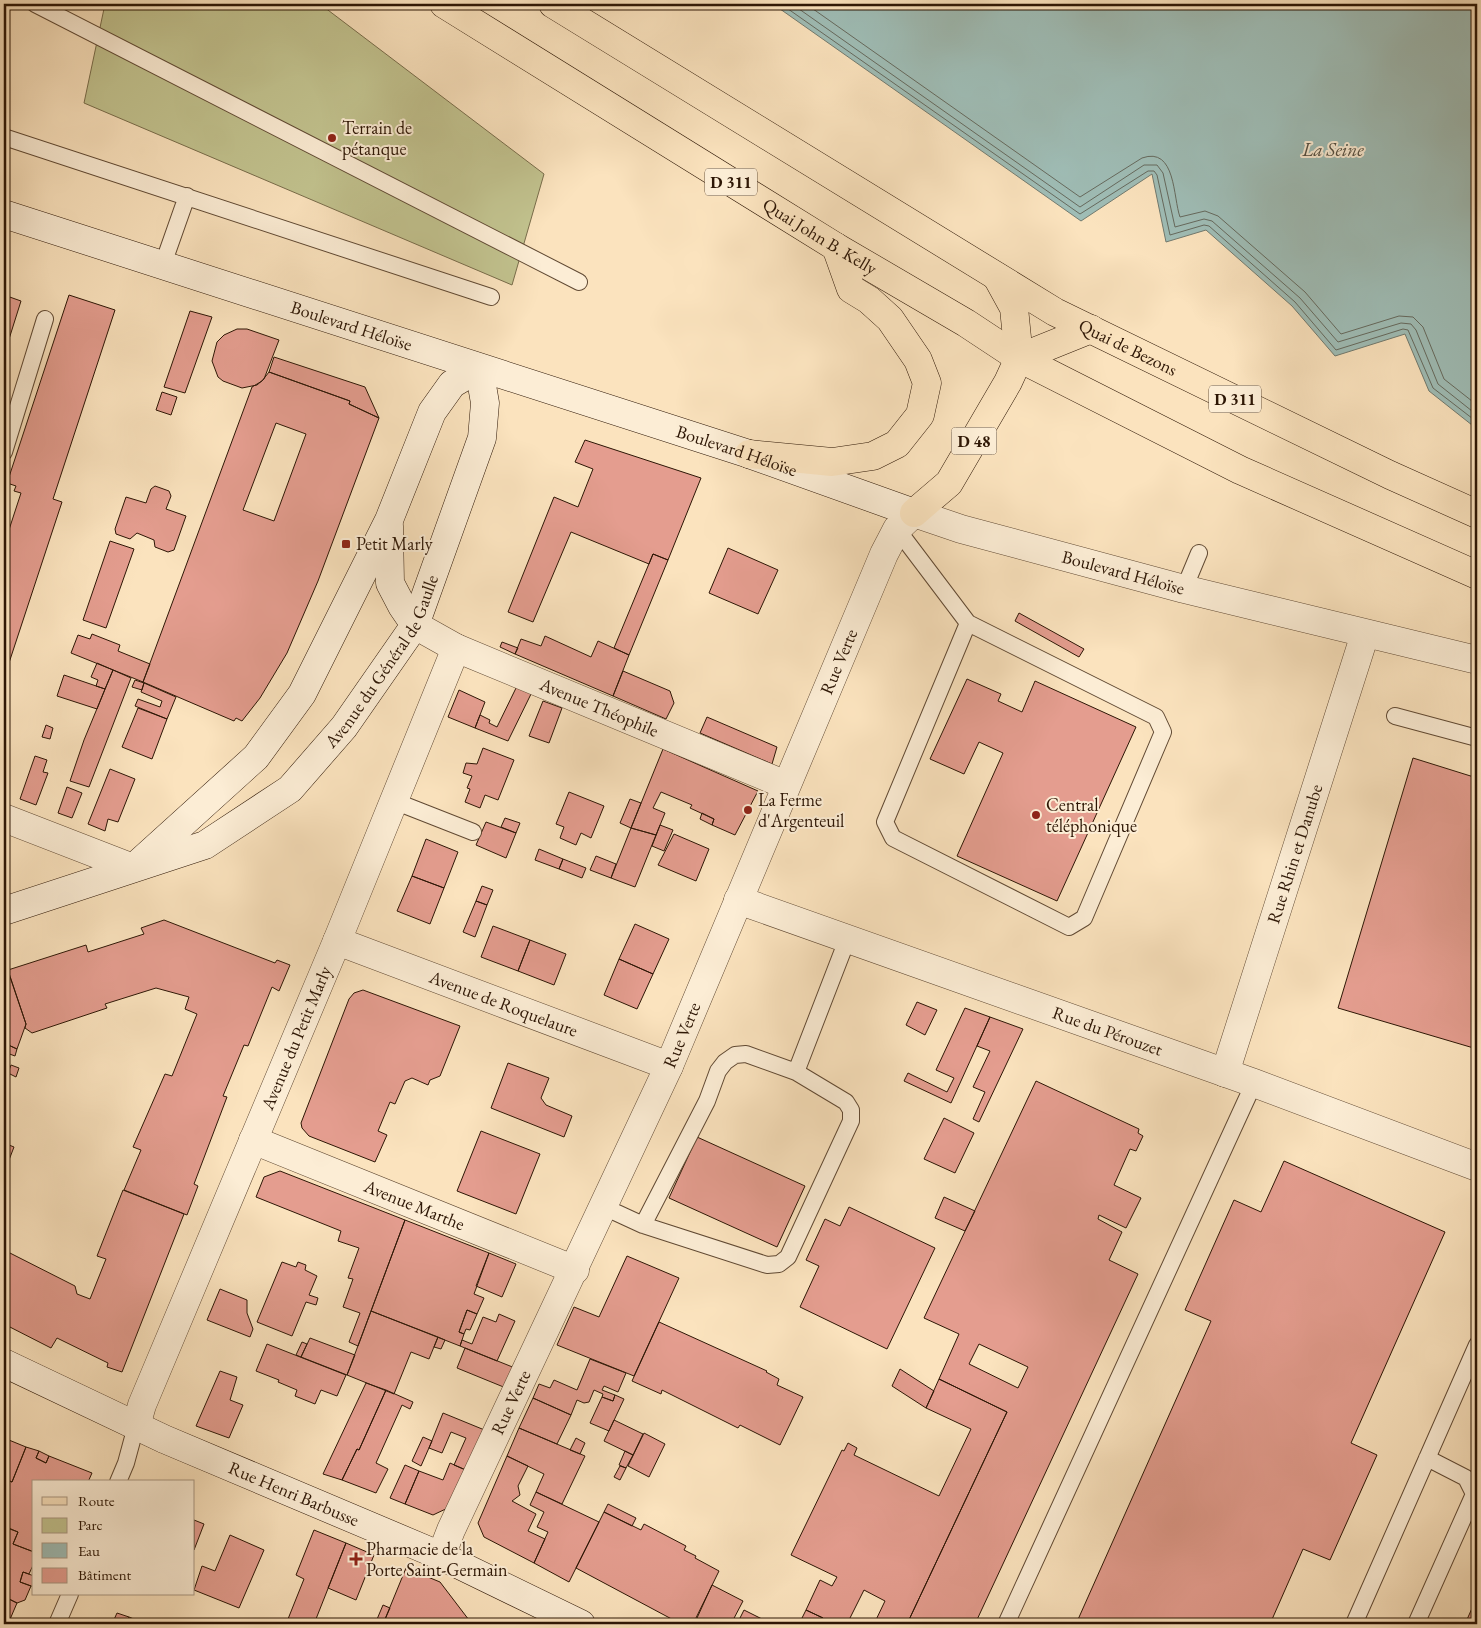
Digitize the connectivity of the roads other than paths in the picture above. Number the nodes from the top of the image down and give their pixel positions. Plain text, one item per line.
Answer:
1 (36, 4) edge
2 (444, 4) edge
3 (552, 4) edge
4 (4, 137) edge
5 (187, 196) junction
6 (4, 214) edge
7 (836, 247) junction
8 (162, 267) junction
9 (997, 276) junction
10 (579, 282) dead end
11 (490, 297) dead end
12 (46, 319) dead end
13 (1092, 329) junction
14 (1019, 358) junction
15 (479, 368) junction
16 (4, 452) edge
17 (749, 454) junction
18 (1477, 514) edge
19 (389, 520) junction
20 (905, 521) junction
21 (1199, 553) dead end
22 (1477, 575) edge
23 (1184, 589) junction
24 (968, 623) junction
25 (415, 625) junction
26 (1365, 634) junction
27 (456, 648) junction
28 (1477, 660) edge
29 (1395, 716) dead end
30 (1477, 738) edge
31 (786, 785) junction
32 (394, 801) junction
33 (4, 818) edge
34 (473, 832) dead end
35 (134, 868) junction
36 (738, 900) junction
37 (4, 911) edge
38 (847, 940) junction
39 (337, 941) junction
40 (669, 1066) junction
41 (796, 1072) junction
42 (1226, 1074) junction
43 (1254, 1083) junction
44 (252, 1140) junction
45 (1477, 1166) edge
46 (604, 1207) junction
47 (643, 1224) junction
48 (575, 1270) junction
49 (1477, 1345) edge
50 (4, 1363) edge
51 (136, 1426) junction
52 (1428, 1458) junction
53 (119, 1480) edge
54 (442, 1556) junction
55 (69, 1596) edge
56 (57, 1624) edge
57 (579, 1624) edge
58 (1006, 1624) edge
59 (1354, 1624) edge
60 (1416, 1624) edge

1 - 10 lane
2 - 7 main road, Quai John B. Kelly / D 311
3 - 9 main road, Quai de Bezons / D 311
4 - 5 lane
5 - 8 lane
5 - 11 lane
6 - 8 street, Boulevard Héloïse
7 - 14 main road, Quai John B. Kelly / D 311
7 - 17 main road
8 - 15 street, Boulevard Héloïse
9 - 13 main road, Quai de Bezons / D 311
9 - 14 main road
12 - 16 lane
13 - 14 main road
13 - 18 main road, Quai de Bezons / D 311
14 - 20 main road, D 48
14 - 22 main road, D 311
15 - 17 street, Boulevard Héloïse
15 - 19 street, Avenue du Général de Gaulle
15 - 25 street, Avenue du Général de Gaulle
17 - 20 street, Boulevard Héloïse
19 - 25 street
19 - 35 street, Avenue du Général de Gaulle
20 - 23 street, Boulevard Héloïse
20 - 24 lane
20 - 31 street, Rue Verte
21 - 23 lane
23 - 26 street, Boulevard Héloïse
24 - 24 lane
25 - 27 street, Avenue Théophile
25 - 35 street, Avenue du Général de Gaulle
26 - 28 street, Boulevard Héloïse
26 - 42 street, Rue Rhin et Danube
27 - 31 street, Avenue Théophile
27 - 32 street, Avenue du Petit Marly
29 - 30 lane
31 - 36 street, Rue Verte
32 - 34 lane
32 - 39 street, Avenue du Petit Marly
33 - 35 street
35 - 37 street, Avenue du Général de Gaulle
36 - 38 street, Rue du Pérouzet
36 - 40 street, Rue Verte
38 - 41 lane
38 - 42 street, Rue du Pérouzet
39 - 40 street, Avenue de Roquelaure
39 - 44 street, Avenue du Petit Marly
40 - 46 street, Rue Verte
41 - 47 lane
41 - 47 lane
42 - 43 street, Rue du Pérouzet
43 - 45 street, Rue du Pérouzet
43 - 58 lane
44 - 48 street, Avenue Marthe
44 - 51 street, Avenue du Petit Marly
46 - 47 lane
46 - 48 street, Rue Verte
48 - 54 street, Rue Verte
49 - 52 lane
50 - 51 street, Rue Henri Barbusse
51 - 53 lane
51 - 54 street, Rue Henri Barbusse
52 - 59 lane
52 - 60 lane
54 - 57 street, Rue Henri Barbusse
55 - 56 lane

